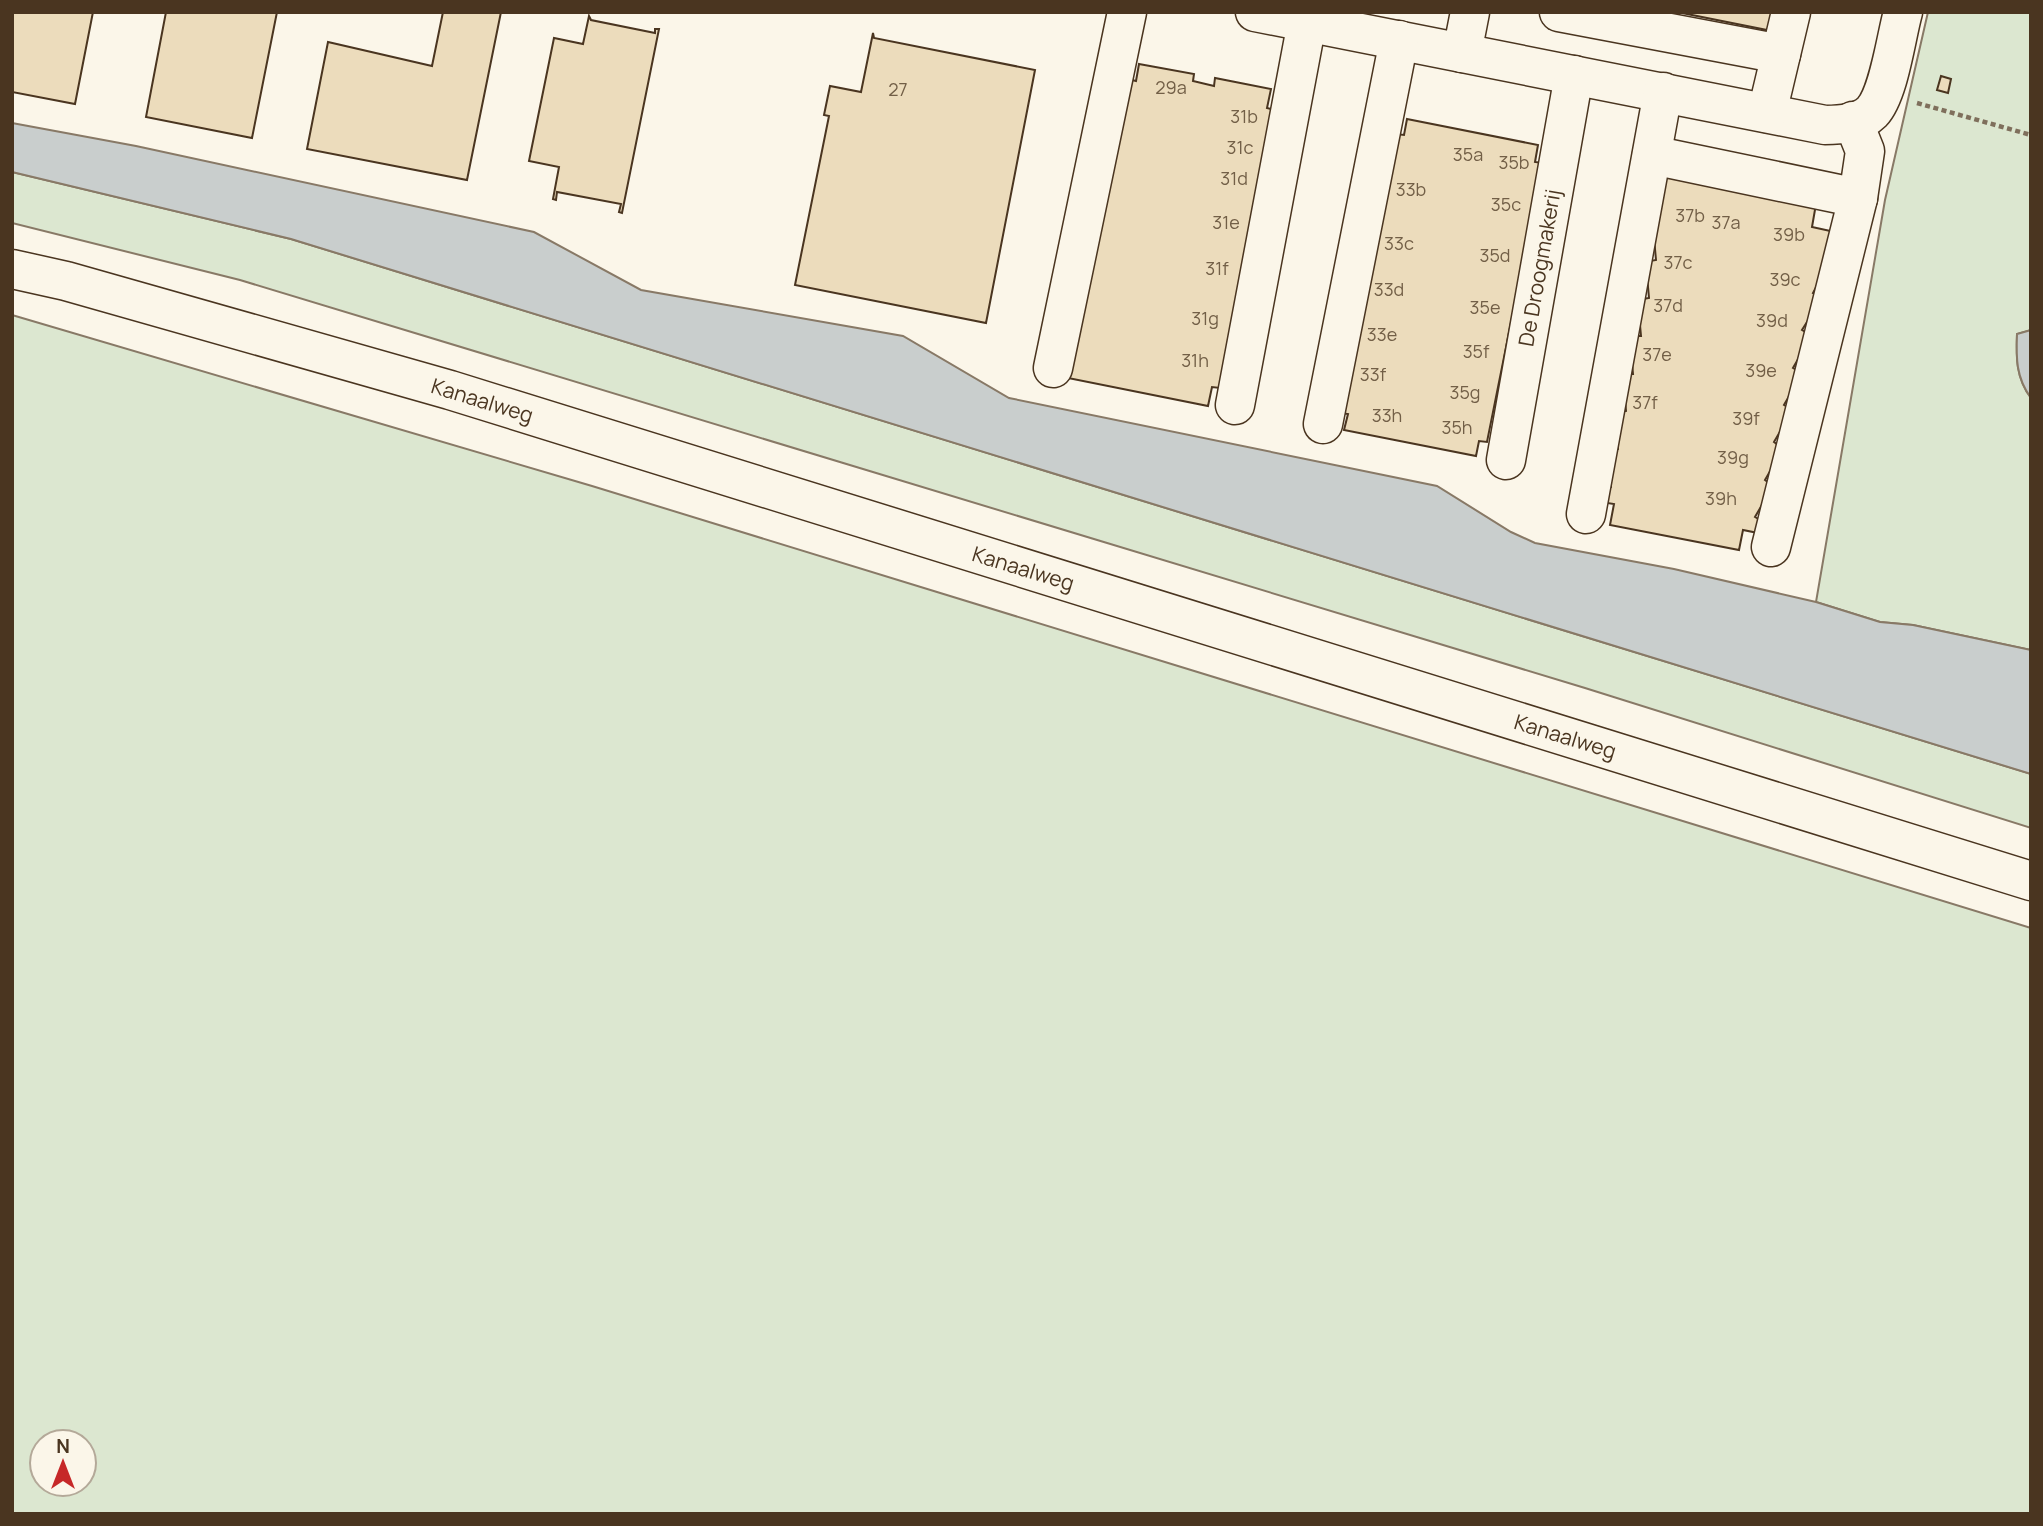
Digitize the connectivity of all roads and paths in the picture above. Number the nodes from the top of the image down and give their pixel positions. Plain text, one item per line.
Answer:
1 (1128, 12) edge
2 (1470, 12) edge
3 (1558, 12) edge
4 (1791, 12) edge
5 (1902, 12) edge
6 (1281, 16) edge
7 (1399, 40) junction
8 (1462, 53) junction
9 (1781, 54) junction
10 (1560, 72) junction
11 (1663, 92) junction
12 (1882, 94) junction
13 (1767, 113) junction
14 (1853, 121) junction
15 (2031, 135) edge
16 (1651, 155) junction
17 (1858, 198) junction
18 (12, 270) edge
19 (1054, 368) dead end
20 (1235, 405) dead end
21 (1323, 424) dead end
22 (1506, 460) dead end
23 (1586, 514) dead end
24 (1771, 547) dead end
25 (2031, 881) edge

1 - 19 street
2 - 8 street
3 - 9 street, De Droogmakerij
3 - 10 street, De Droogmakerij
4 - 9 street
5 - 12 street
6 - 7 street
6 - 20 street
7 - 8 street
7 - 21 street
8 - 10 street
9 - 13 street
10 - 11 street
10 - 22 street, De Droogmakerij
11 - 13 street
11 - 16 street
12 - 14 street
12 - 15 path
13 - 14 street
14 - 17 street
16 - 17 street
16 - 23 street
17 - 24 street
18 - 25 street, Kanaalweg

